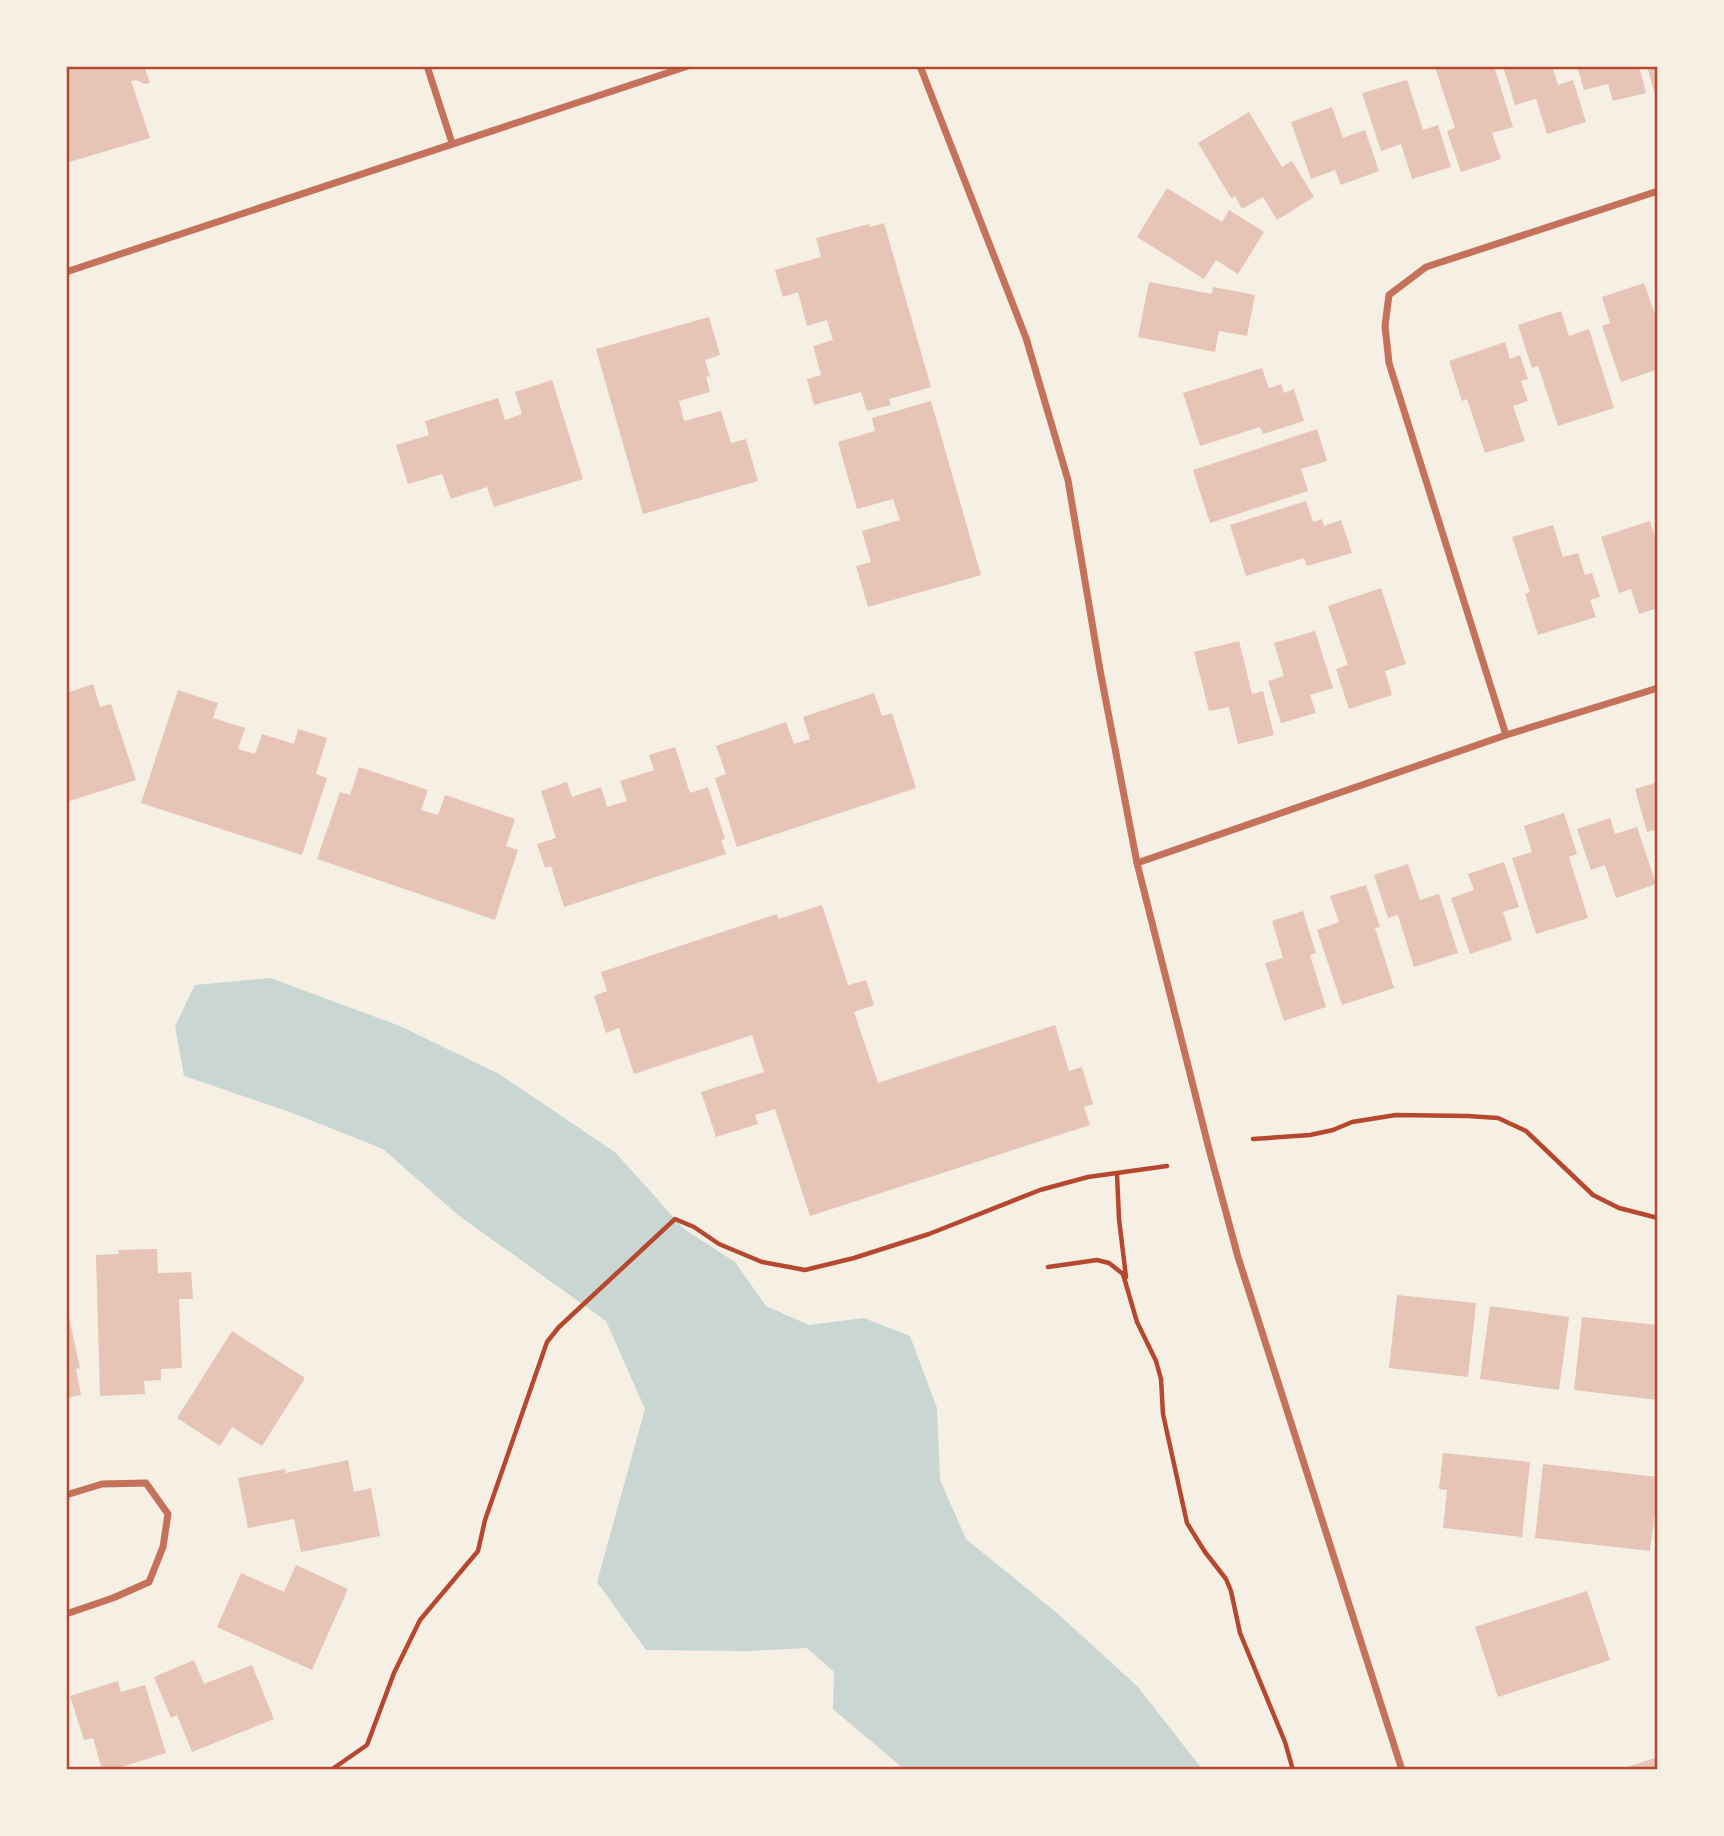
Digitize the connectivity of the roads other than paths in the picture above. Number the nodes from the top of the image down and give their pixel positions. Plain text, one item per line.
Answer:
1 (427, 66) edge
2 (688, 66) edge
3 (920, 66) edge
4 (452, 143) junction
5 (1657, 191) edge
6 (66, 272) edge
7 (1657, 688) edge
8 (1507, 735) junction
9 (1137, 863) junction
10 (66, 1495) edge
11 (66, 1614) edge
12 (1402, 1769) edge

1 - 4 street
2 - 4 street
3 - 9 street
4 - 6 street
5 - 8 street
7 - 8 street
8 - 9 street
9 - 12 street
10 - 11 street

